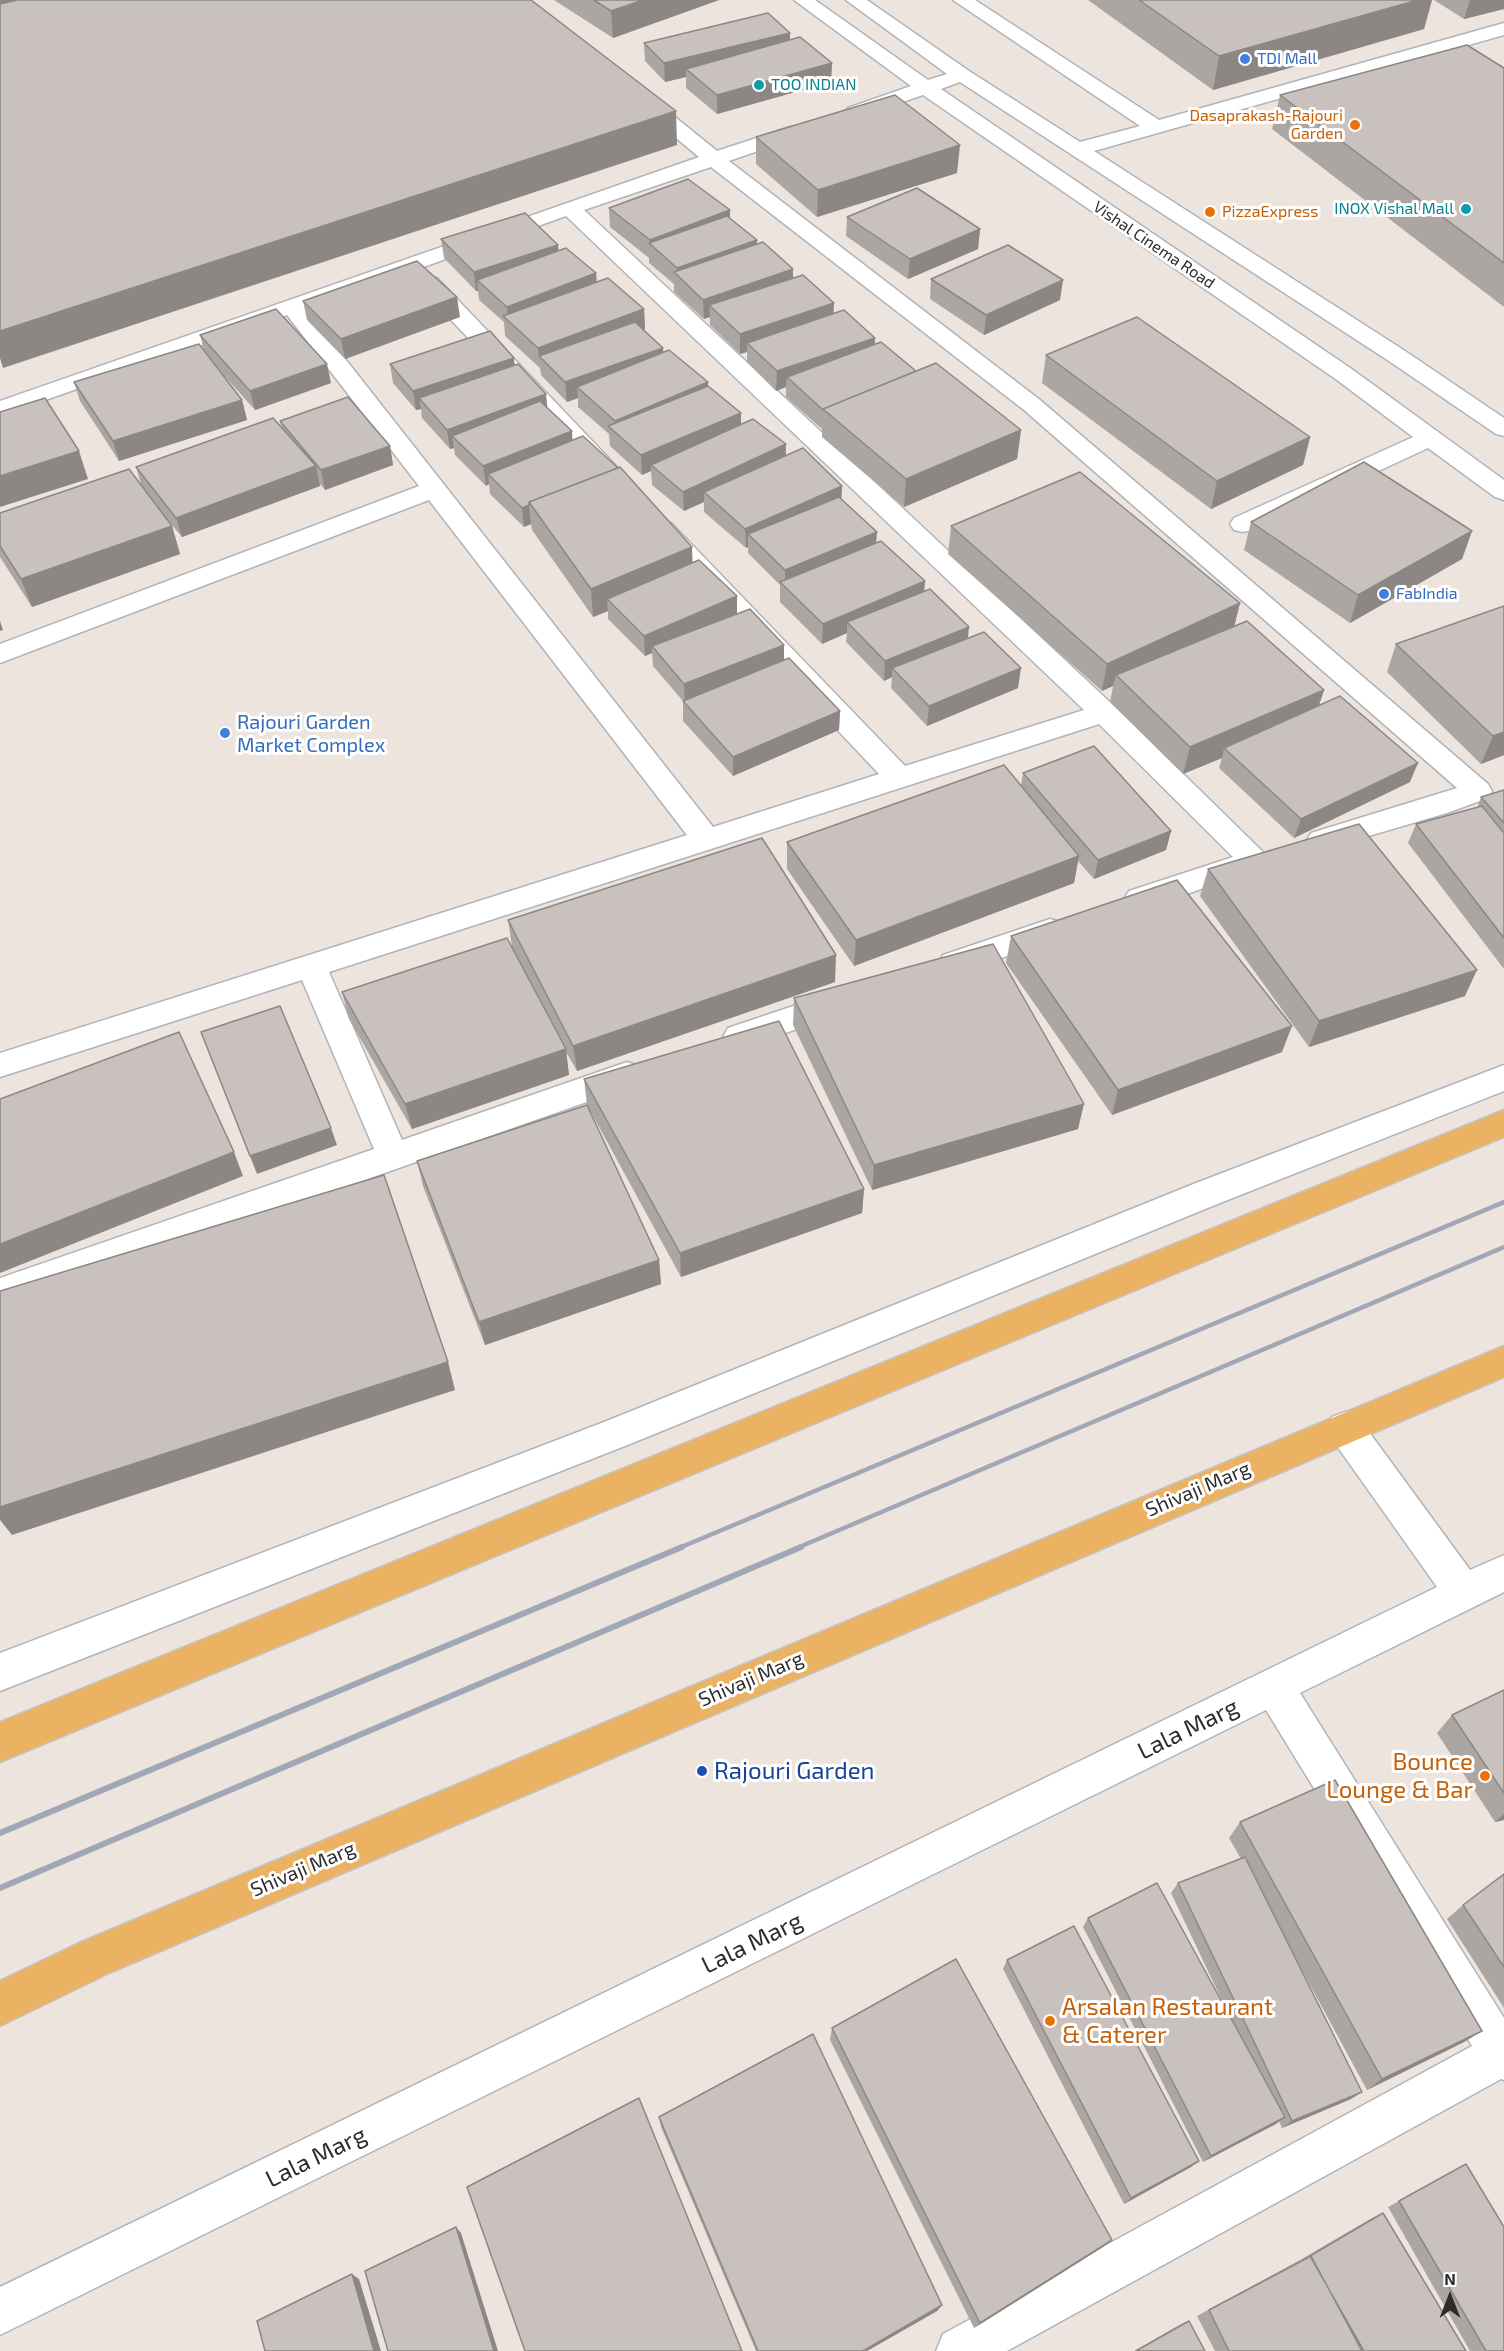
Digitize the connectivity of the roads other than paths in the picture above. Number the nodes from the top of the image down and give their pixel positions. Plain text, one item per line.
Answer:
1 (803, 0) edge
2 (855, 0) edge
3 (962, 0) edge
4 (1504, 29) edge
5 (962, 75) junction
6 (623, 84) edge
7 (926, 88) junction
8 (837, 118) edge
9 (814, 126) edge
10 (1156, 127) junction
11 (1076, 150) junction
12 (714, 159) junction
13 (569, 208) junction
14 (411, 264) junction
15 (292, 306) junction
16 (1396, 356) junction
17 (1344, 375) junction
18 (0, 409) edge
19 (1504, 429) edge
20 (1430, 438) junction
21 (434, 489) junction
22 (1504, 492) edge
23 (1243, 524) dead end
24 (0, 654) edge
25 (1104, 713) junction
26 (899, 778) junction
27 (1491, 787) edge
28 (707, 840) junction
29 (1276, 853) junction
30 (1118, 907) edge
31 (1072, 922) edge
32 (311, 966) junction
33 (925, 973) edge
34 (857, 996) edge
35 (710, 1047) edge
36 (0, 1065) edge
37 (653, 1066) edge
38 (1504, 1078) edge
39 (1504, 1123) edge
40 (393, 1156) junction
41 (0, 1293) edge
42 (1504, 1360) edge
43 (1345, 1428) junction
44 (1504, 1573) edge
45 (1464, 1593) junction
46 (0, 1672) edge
47 (1274, 1687) junction
48 (0, 1742) edge
49 (0, 2004) edge
50 (1503, 2056) edge
51 (0, 2312) edge
52 (960, 2351) edge

1 - 7 street, Vishal Cinema Road
2 - 5 street, Vishal Cinema Road
3 - 10 street
4 - 10 street
5 - 7 street
5 - 11 street, Vishal Cinema Road
6 - 12 street
7 - 8 street
7 - 17 street, Vishal Cinema Road
9 - 12 street
10 - 11 street
11 - 16 street, Vishal Cinema Road
12 - 13 street
12 - 27 street
13 - 14 street
13 - 25 street
14 - 15 street
14 - 26 street
15 - 18 street
15 - 21 street
16 - 17 street
16 - 19 street, Vishal Cinema Road
17 - 20 street, Vishal Cinema Road
20 - 22 street, Vishal Cinema Road
20 - 23 street
21 - 24 street
21 - 28 street
25 - 26 street
25 - 29 street
26 - 28 street
27 - 29 street
28 - 32 street
29 - 30 street
31 - 33 street
32 - 36 street
32 - 40 street
34 - 35 street
37 - 40 street
38 - 46 street
39 - 48 main road
40 - 41 street
42 - 43 main road, Shivaji Marg
43 - 45 street
43 - 49 main road, Shivaji Marg
44 - 45 street, Lala Marg
45 - 47 street, Lala Marg
47 - 50 street
47 - 51 street, Lala Marg
50 - 52 street

